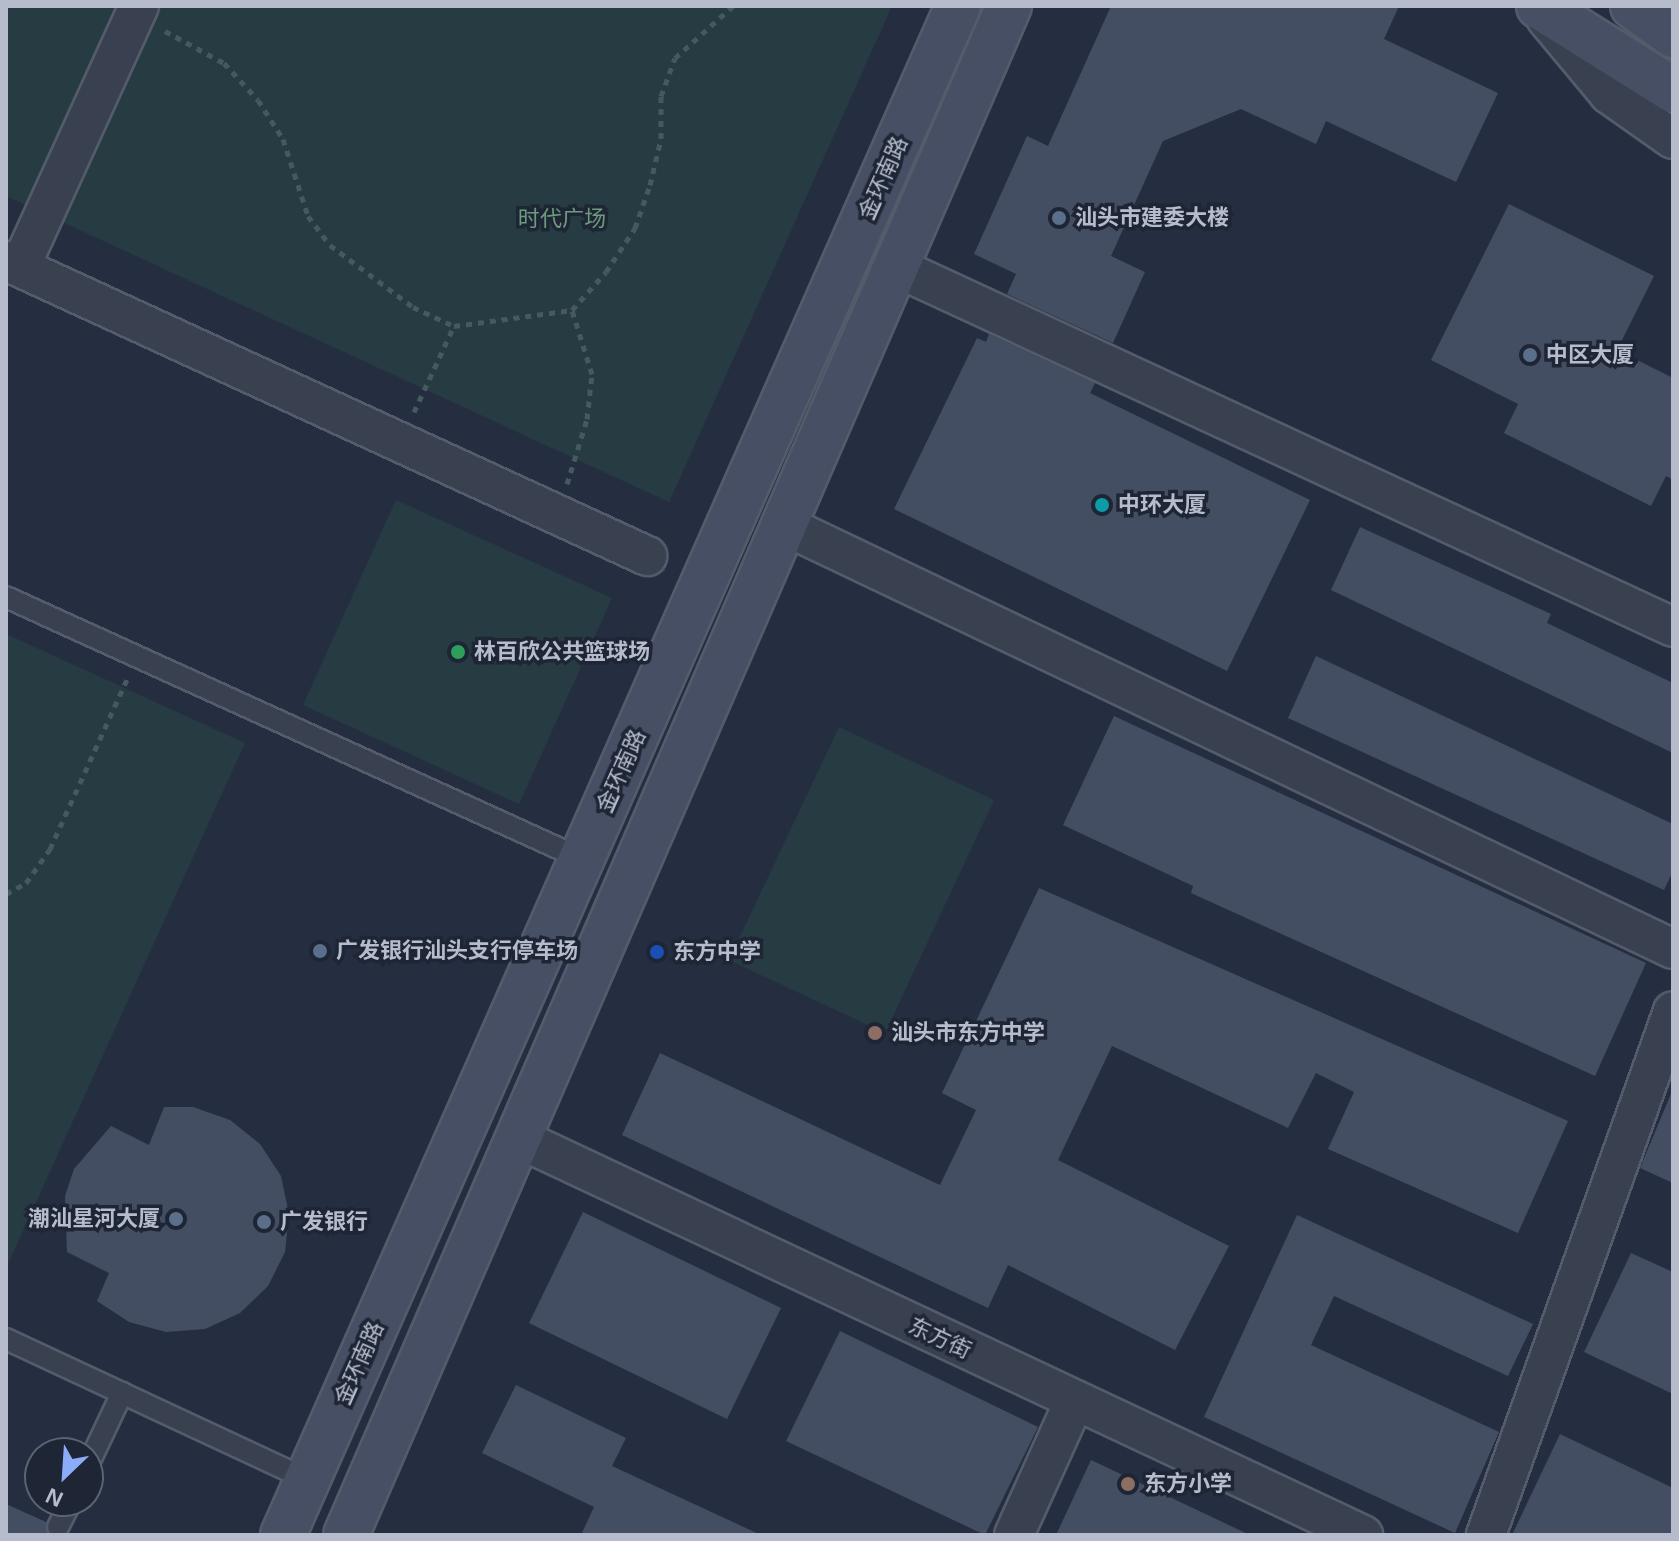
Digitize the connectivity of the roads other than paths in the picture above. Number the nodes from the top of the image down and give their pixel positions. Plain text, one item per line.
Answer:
1 (958, 6) edge
2 (1009, 6) edge
3 (1538, 6) edge
4 (137, 10) edge
5 (1673, 90) edge
6 (1673, 139) edge
7 (13, 264) edge
8 (896, 267) junction
9 (784, 525) junction
10 (647, 556) dead end
11 (6, 597) edge
12 (1673, 627) edge
13 (582, 859) junction
14 (1673, 949) edge
15 (1673, 1011) edge
16 (518, 1138) junction
17 (6, 1339) edge
18 (122, 1393) junction
19 (1074, 1402) junction
20 (101, 1437) edge
21 (308, 1480) junction
22 (63, 1517) edge
23 (58, 1527) dead end
24 (283, 1535) edge
25 (346, 1535) edge
26 (1014, 1535) edge
27 (1363, 1535) edge
28 (1486, 1535) edge

1 - 13 main road, 金环南路
2 - 8 main road
3 - 5 main road
3 - 6 street
4 - 7 street
7 - 10 street
8 - 9 main road
8 - 12 street
9 - 14 street
9 - 16 main road
11 - 13 lane
13 - 21 main road, 金环南路
15 - 28 street
16 - 19 street, 东方街
16 - 25 main road
17 - 18 lane
18 - 20 lane
18 - 21 lane
19 - 26 street
19 - 27 street, 东方街
21 - 24 main road, 金环南路
22 - 23 lane

